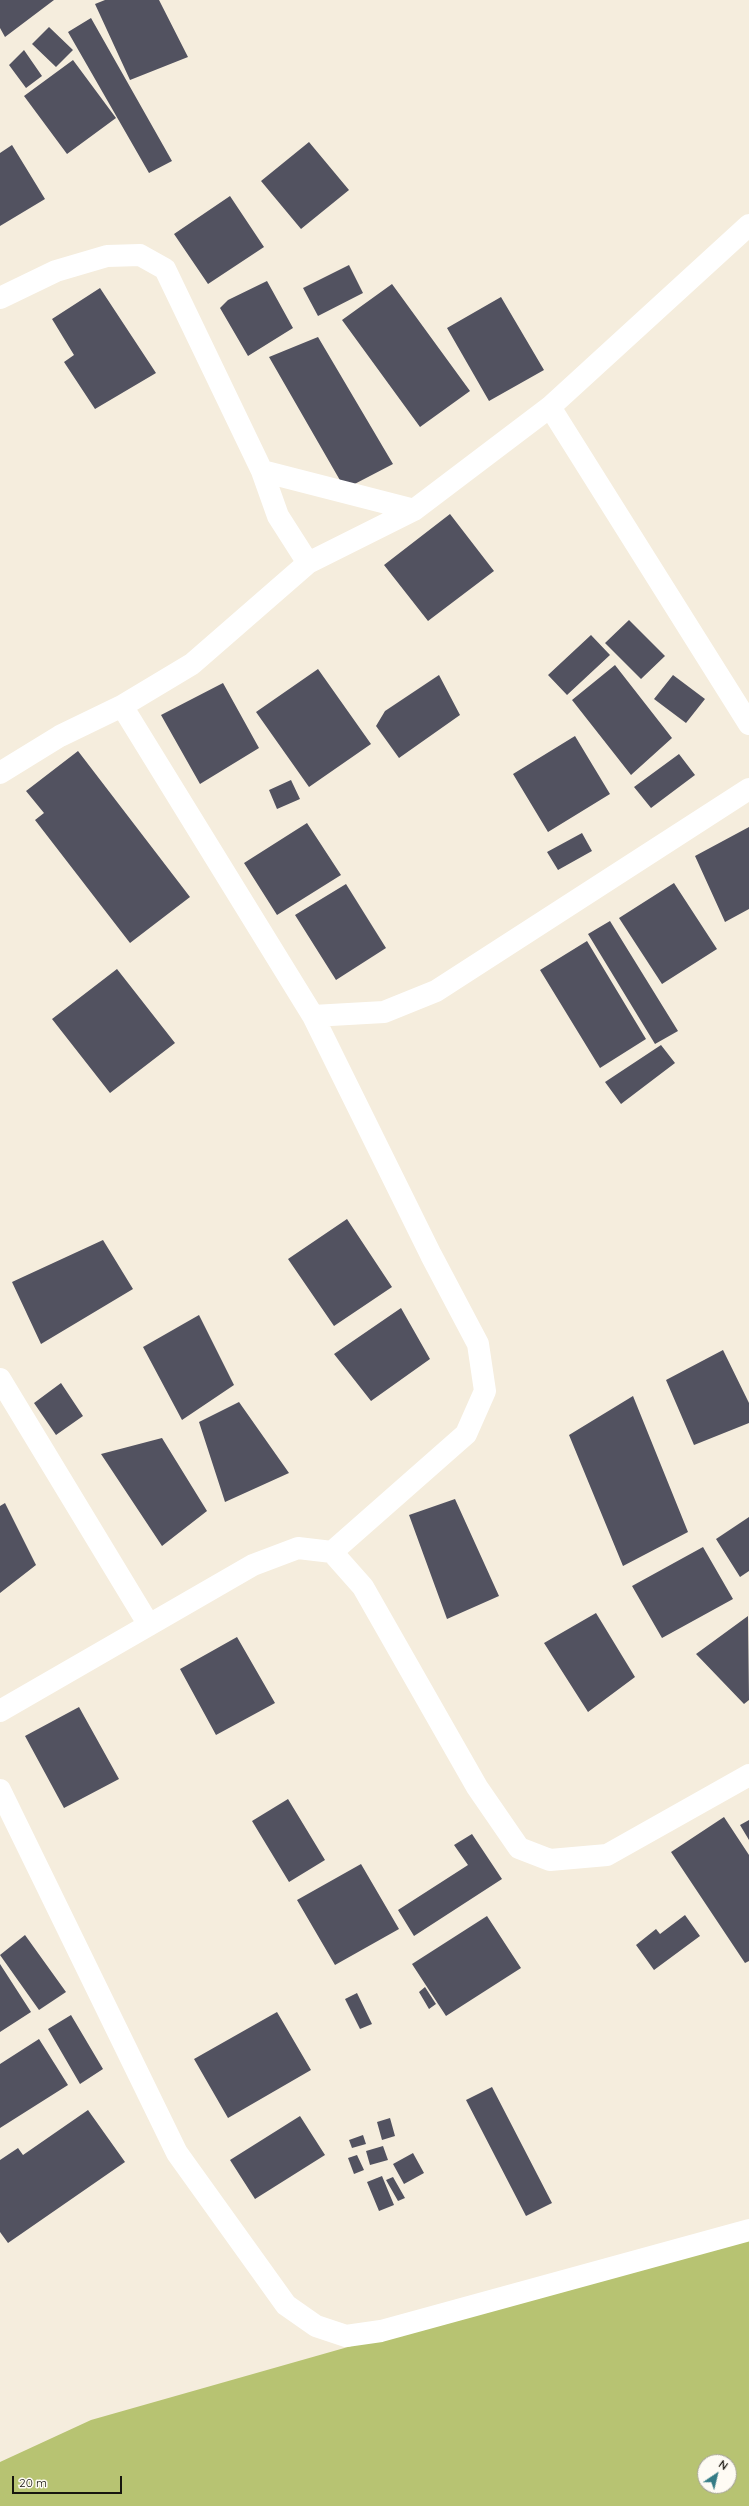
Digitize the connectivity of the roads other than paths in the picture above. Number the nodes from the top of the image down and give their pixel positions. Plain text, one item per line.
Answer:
1 (749, 225) edge
2 (0, 298) edge
3 (550, 407) junction
4 (262, 471) junction
5 (414, 510) junction
6 (308, 563) junction
7 (122, 706) junction
8 (749, 724) edge
9 (0, 772) edge
10 (749, 789) edge
11 (314, 1016) junction
12 (0, 1379) edge
13 (332, 1552) junction
14 (149, 1625) junction
15 (0, 1710) edge
16 (749, 1775) edge
17 (0, 1790) edge
18 (749, 2230) edge

1 - 3 street
2 - 4 street
3 - 5 street
3 - 8 street
4 - 5 street
4 - 6 street
5 - 6 street
6 - 7 street
7 - 9 street
7 - 11 street
10 - 11 street
11 - 13 street
12 - 14 street
13 - 14 street
13 - 16 street
14 - 15 street
17 - 18 street

